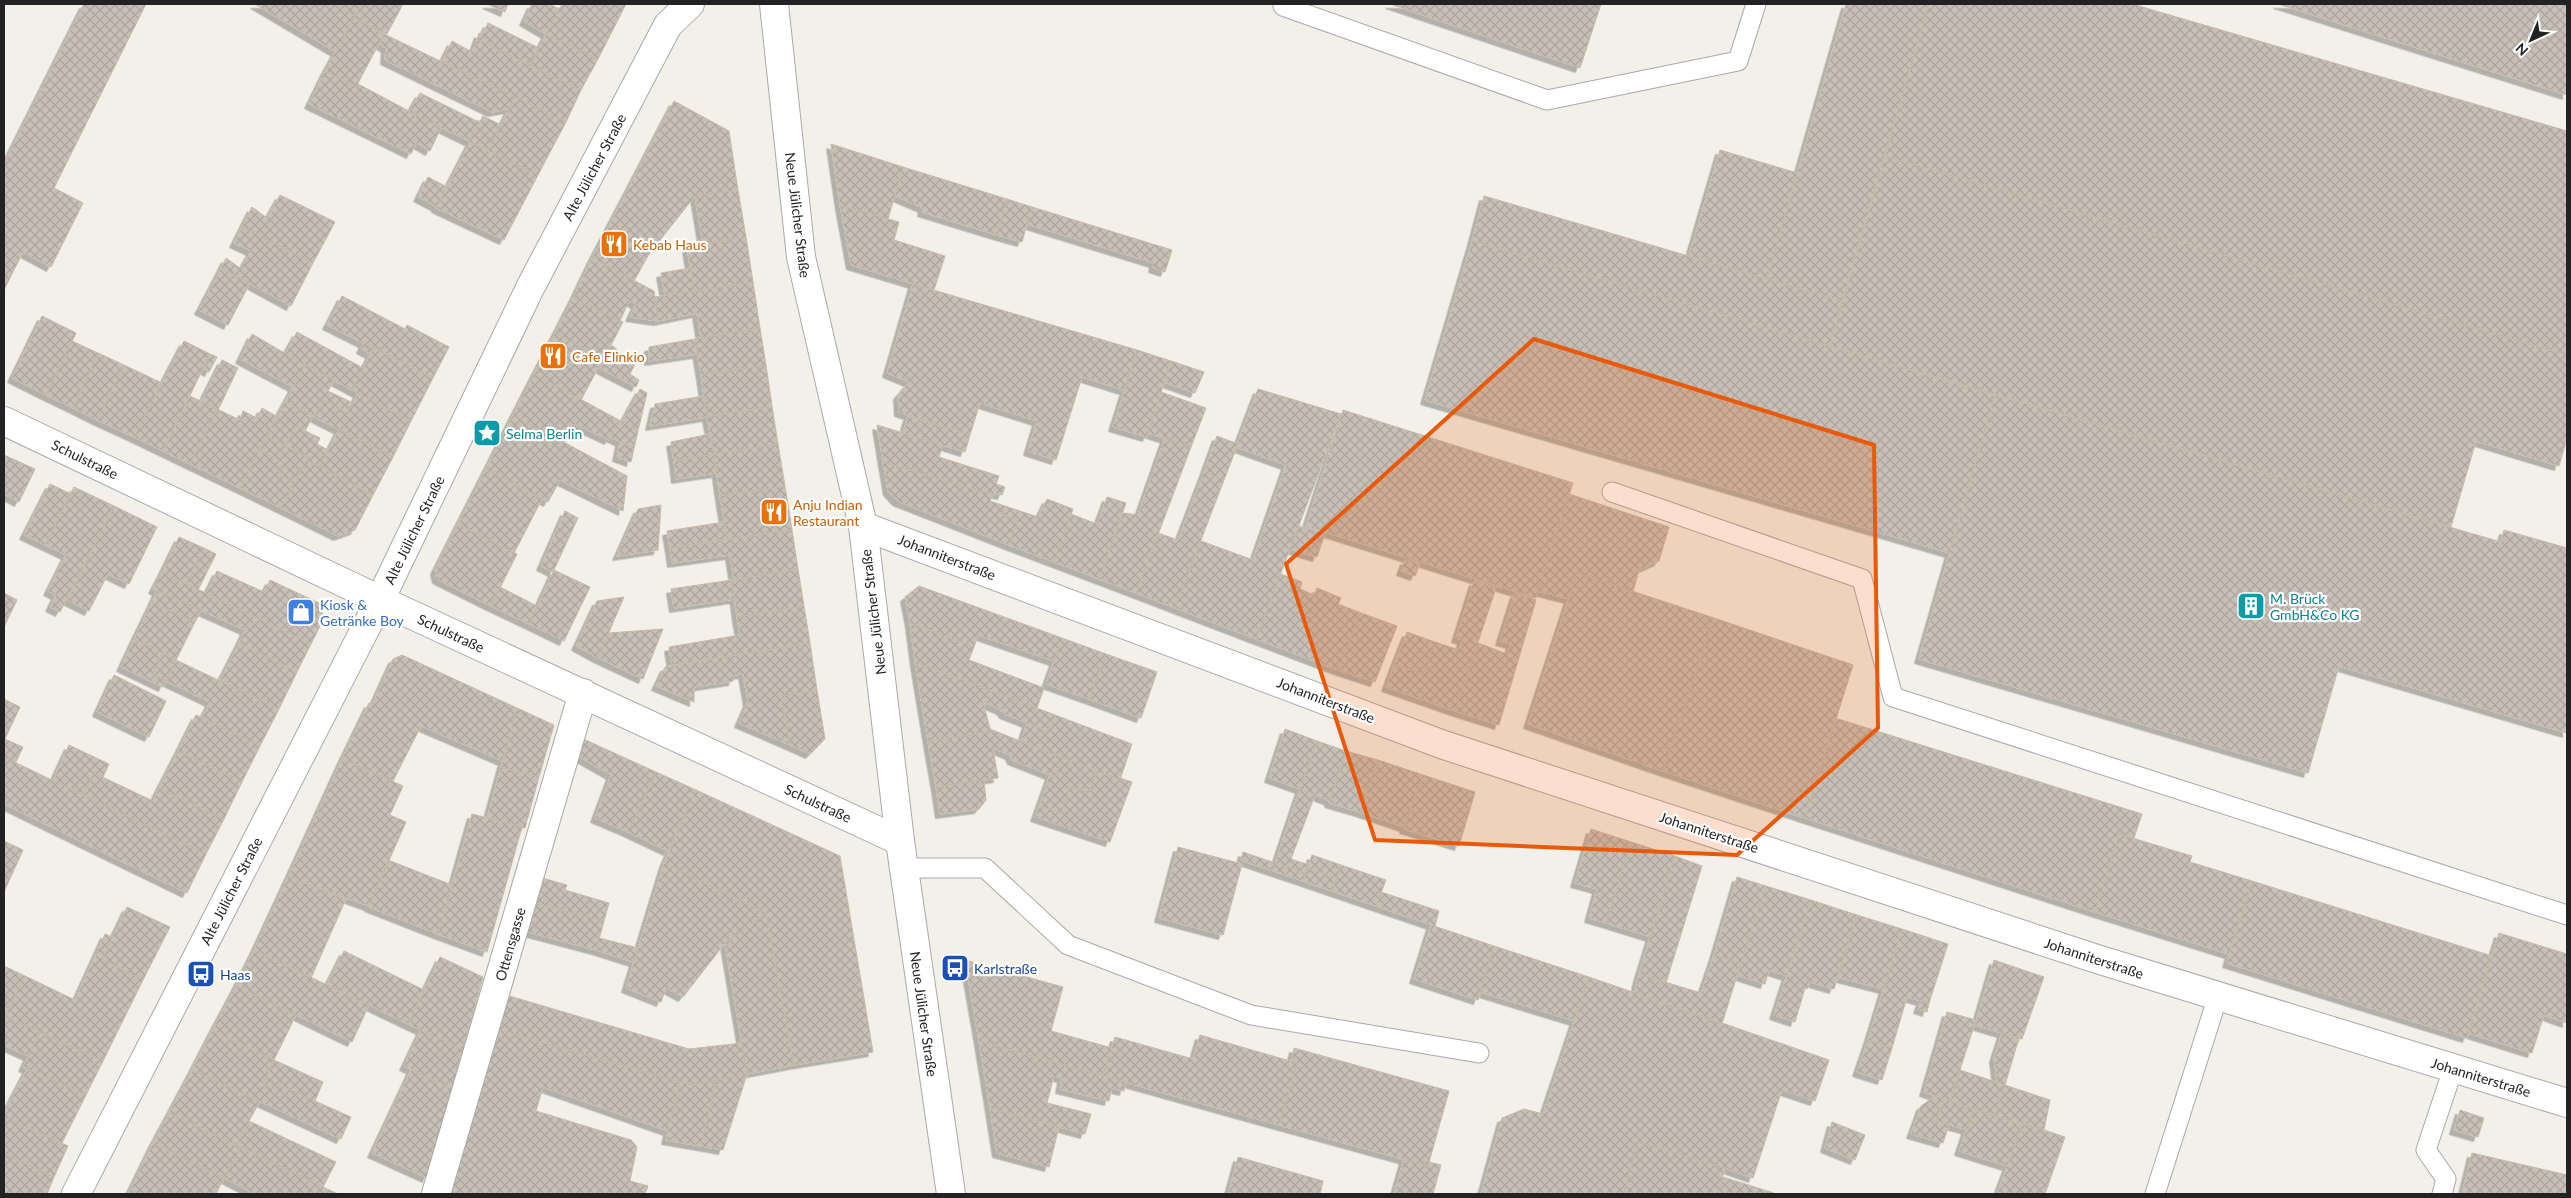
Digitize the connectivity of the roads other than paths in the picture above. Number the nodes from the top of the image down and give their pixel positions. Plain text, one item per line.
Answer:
1 (690, 4) edge
2 (774, 4) edge
3 (1756, 4) edge
4 (1282, 6) dead end
5 (4, 421) edge
6 (1612, 492) dead end
7 (863, 526) junction
8 (380, 600) junction
9 (583, 693) junction
10 (900, 841) junction
11 (904, 868) junction
12 (2567, 915) edge
13 (2218, 996) junction
14 (1479, 1053) dead end
15 (2453, 1068) junction
16 (2567, 1103) edge
17 (76, 1194) edge
18 (436, 1194) edge
19 (951, 1194) edge
20 (2155, 1194) edge
21 (2442, 1194) edge

1 - 8 street, Alte Jülicher Straße
2 - 7 street, Neue Jülicher Straße
3 - 4 lane
5 - 8 street, Schulstraße
6 - 12 lane
7 - 10 street, Neue Jülicher Straße
7 - 13 street, Johanniterstraße
8 - 9 street, Schulstraße
8 - 17 street, Alte Jülicher Straße
9 - 10 street, Schulstraße
9 - 18 street, Ottensgasse
10 - 11 street, Neue Jülicher Straße
11 - 14 lane
11 - 19 street, Neue Jülicher Straße
13 - 15 street, Johanniterstraße
13 - 20 lane
15 - 16 street, Johanniterstraße
15 - 21 lane

